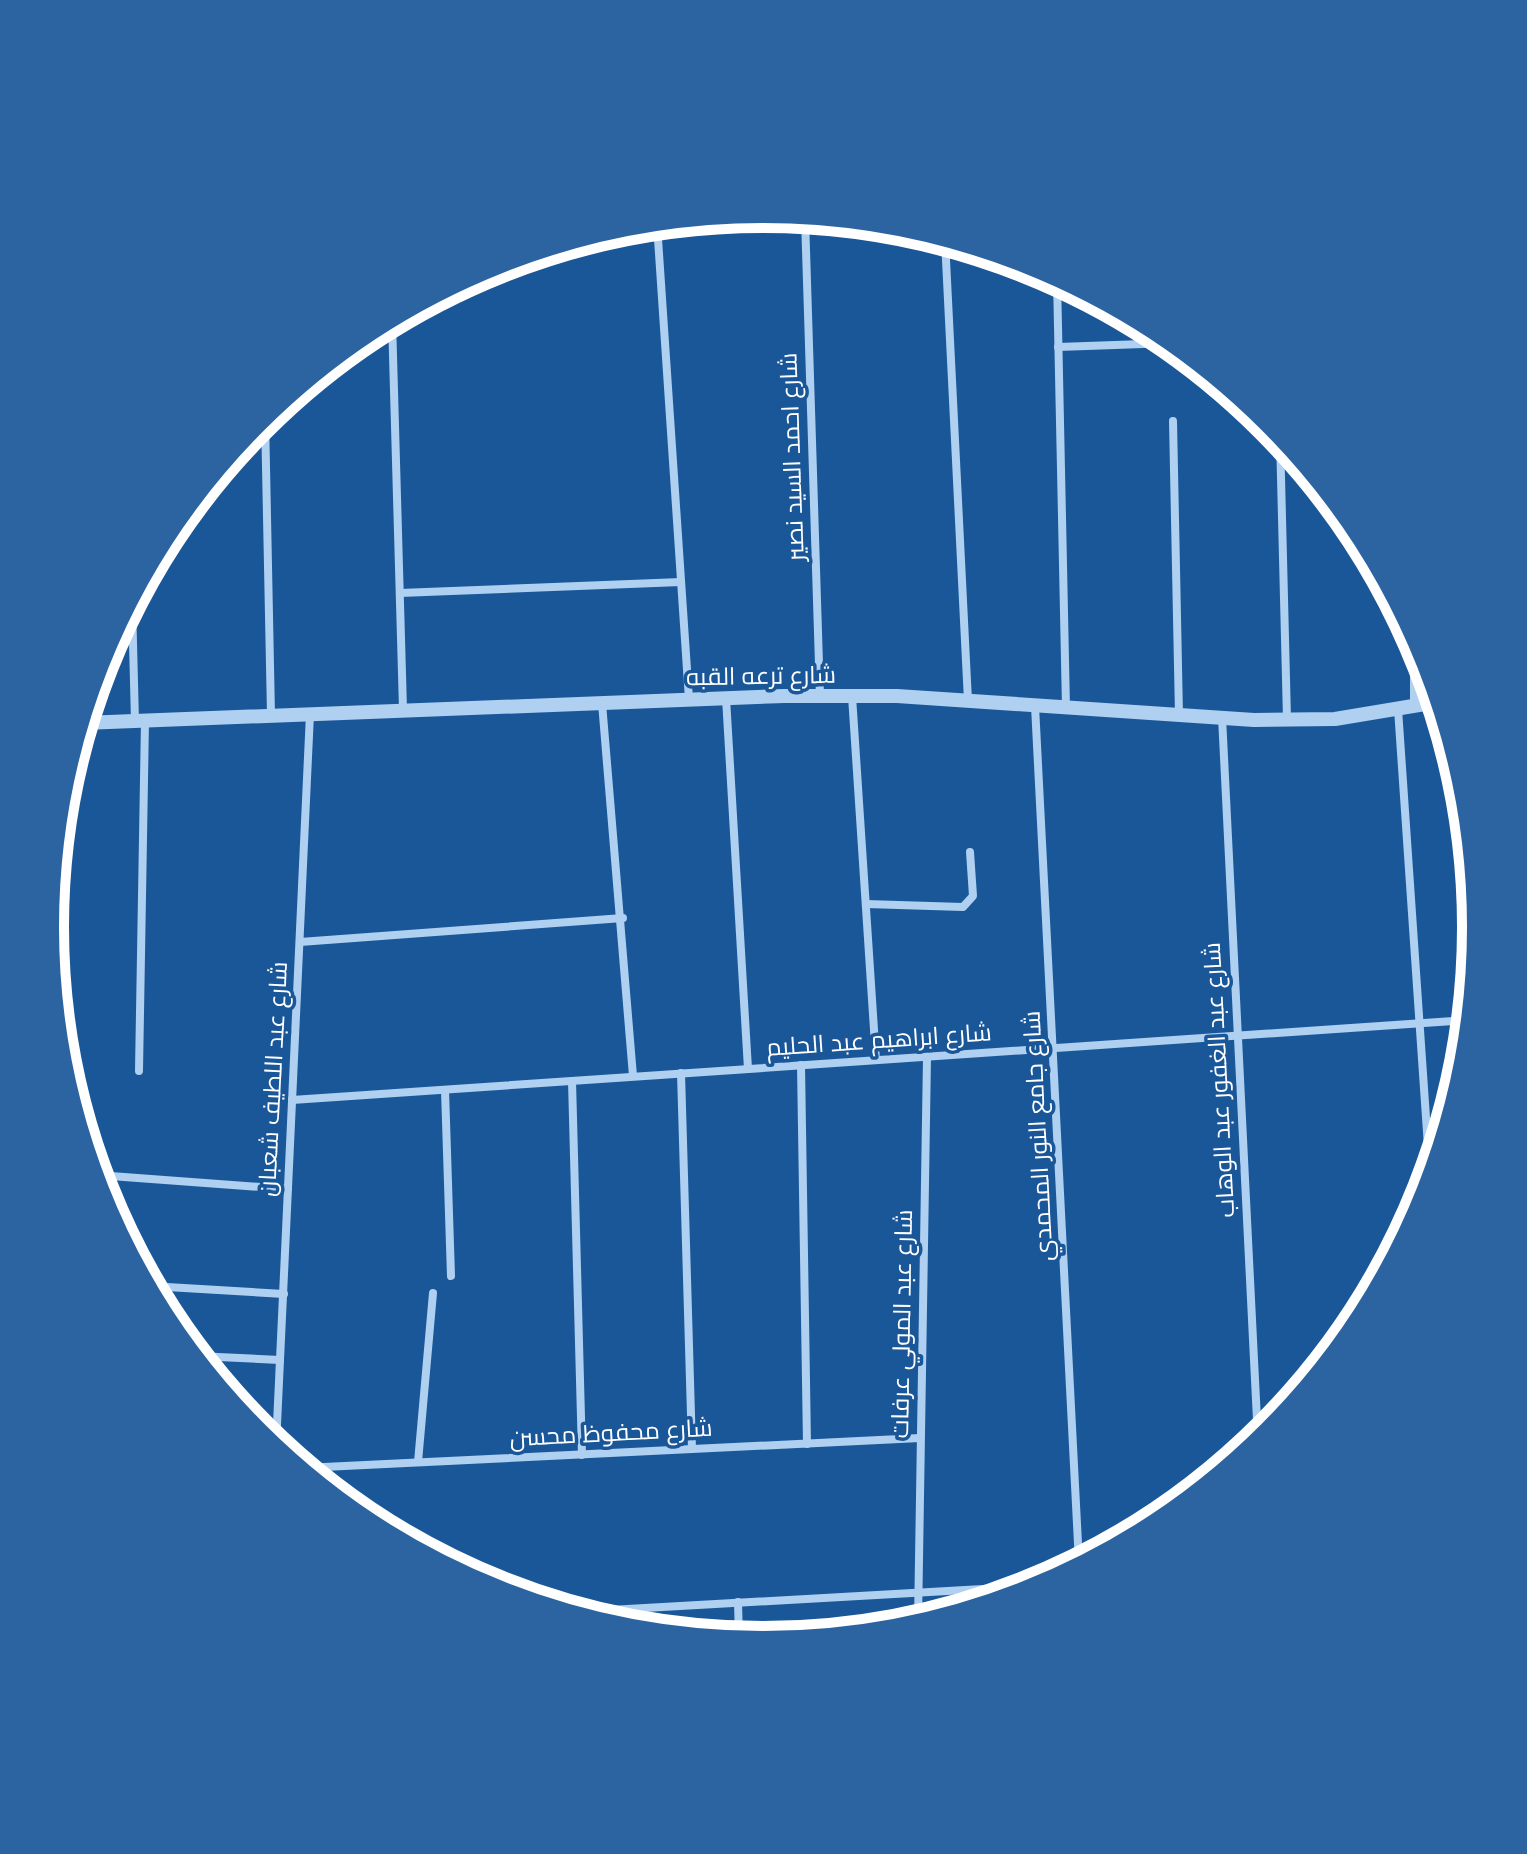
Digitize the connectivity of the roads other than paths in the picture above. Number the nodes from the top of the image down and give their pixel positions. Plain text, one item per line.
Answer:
1 (805, 229) edge
2 (658, 236) edge
3 (946, 251) edge
4 (1057, 293) edge
5 (392, 334) edge
6 (1150, 344) edge
7 (1058, 347) junction
8 (1173, 421) dead end
9 (265, 436) edge
10 (1280, 457) edge
11 (681, 582) junction
12 (400, 593) junction
13 (133, 624) edge
14 (1414, 670) edge
15 (820, 696) junction
16 (852, 696) junction
17 (726, 698) junction
18 (689, 699) junction
19 (968, 701) junction
20 (602, 702) junction
21 (1427, 704) edge
22 (1035, 706) junction
23 (1414, 706) junction
24 (1066, 708) junction
25 (403, 709) junction
26 (1398, 709) junction
27 (310, 714) junction
28 (271, 715) junction
29 (1179, 715) junction
30 (1222, 717) junction
31 (1287, 719) junction
32 (140, 721) junction
33 (95, 723) edge
34 (970, 852) dead end
35 (866, 904) junction
36 (623, 918) junction
37 (300, 942) junction
38 (1457, 1021) edge
39 (1420, 1023) junction
40 (1237, 1036) junction
41 (1054, 1048) junction
42 (927, 1057) junction
43 (876, 1060) junction
44 (801, 1065) junction
45 (748, 1069) junction
46 (139, 1071) dead end
47 (681, 1073) junction
48 (633, 1076) junction
49 (572, 1081) junction
50 (445, 1090) junction
51 (292, 1100) junction
52 (1428, 1145) edge
53 (110, 1176) edge
54 (288, 1189) junction
55 (451, 1276) dead end
56 (164, 1287) edge
57 (433, 1293) dead end
58 (284, 1294) junction
59 (212, 1357) edge
60 (280, 1360) junction
61 (1257, 1423) edge
62 (277, 1429) edge
63 (920, 1438) junction
64 (807, 1444) junction
65 (692, 1449) junction
66 (582, 1455) junction
67 (418, 1462) junction
68 (320, 1467) edge
69 (1078, 1551) edge
70 (988, 1589) edge
71 (918, 1593) junction
72 (738, 1602) junction
73 (918, 1609) edge
74 (612, 1610) edge
75 (739, 1625) edge

1 - 15 street, شارع احمد السيد نصير
2 - 11 street
3 - 19 street
4 - 7 street
5 - 12 street
6 - 7 street
7 - 24 street
8 - 29 street
9 - 28 street
10 - 31 street
11 - 12 street
11 - 18 street
12 - 25 street
13 - 32 street
14 - 23 street
15 - 16 street, شارع ترعه القبه
15 - 17 street, شارع ترعه القبه
16 - 19 street, شارع ترعه القبه
16 - 35 street
17 - 18 street, شارع ترعه القبه
17 - 45 street
18 - 20 street, شارع ترعه القبه
19 - 22 street, شارع ترعه القبه
20 - 25 street, شارع ترعه القبه
20 - 36 street
21 - 23 street, شارع ترعه القبه
22 - 24 street, شارع ترعه القبه
22 - 41 street, شارع جامع النور المحمدي
23 - 26 street, شارع ترعه القبه
24 - 29 street, شارع ترعه القبه
25 - 27 street, شارع ترعه القبه
26 - 31 street, شارع ترعه القبه
26 - 39 street
27 - 28 street, شارع ترعه القبه
27 - 37 street, شارع عبد اللطيف شعبان
28 - 32 street, شارع ترعه القبه
29 - 30 street, شارع ترعه القبه
30 - 31 street, شارع ترعه القبه
30 - 40 street, شارع عبد الغفور عبد الوهاب
32 - 33 street, شارع ترعه القبه
32 - 46 street
34 - 35 street
35 - 43 street
36 - 37 street
36 - 48 street
37 - 51 street, شارع عبد اللطيف شعبان
38 - 39 street, شارع ابراهيم عبد الحليم
39 - 40 street, شارع ابراهيم عبد الحليم
39 - 52 street
40 - 41 street, شارع ابراهيم عبد الحليم
40 - 61 street, شارع عبد الغفور عبد الوهاب
41 - 42 street, شارع ابراهيم عبد الحليم
41 - 69 street, شارع جامع النور المحمدي
42 - 43 street, شارع ابراهيم عبد الحليم
42 - 63 street, شارع عبد المولي عرفات
43 - 44 street, شارع ابراهيم عبد الحليم
44 - 45 street, شارع ابراهيم عبد الحليم
44 - 64 street
45 - 47 street, شارع ابراهيم عبد الحليم
47 - 48 street, شارع ابراهيم عبد الحليم
47 - 65 street
48 - 49 street, شارع ابراهيم عبد الحليم
49 - 50 street, شارع ابراهيم عبد الحليم
49 - 66 street
50 - 51 street, شارع ابراهيم عبد الحليم
50 - 55 street
51 - 54 street, شارع عبد اللطيف شعبان
53 - 54 street
54 - 58 street, شارع عبد اللطيف شعبان
56 - 58 street
57 - 67 street
58 - 60 street, شارع عبد اللطيف شعبان
59 - 60 street
60 - 62 street, شارع عبد اللطيف شعبان
63 - 64 street, شارع محفوظ محسن
63 - 71 street, شارع عبد المولي عرفات
64 - 65 street, شارع محفوظ محسن
65 - 66 street, شارع محفوظ محسن
66 - 67 street, شارع محفوظ محسن
67 - 68 street, شارع محفوظ محسن
70 - 71 street
71 - 72 street
71 - 73 street, شارع عبد المولي عرفات
72 - 74 street
72 - 75 street

